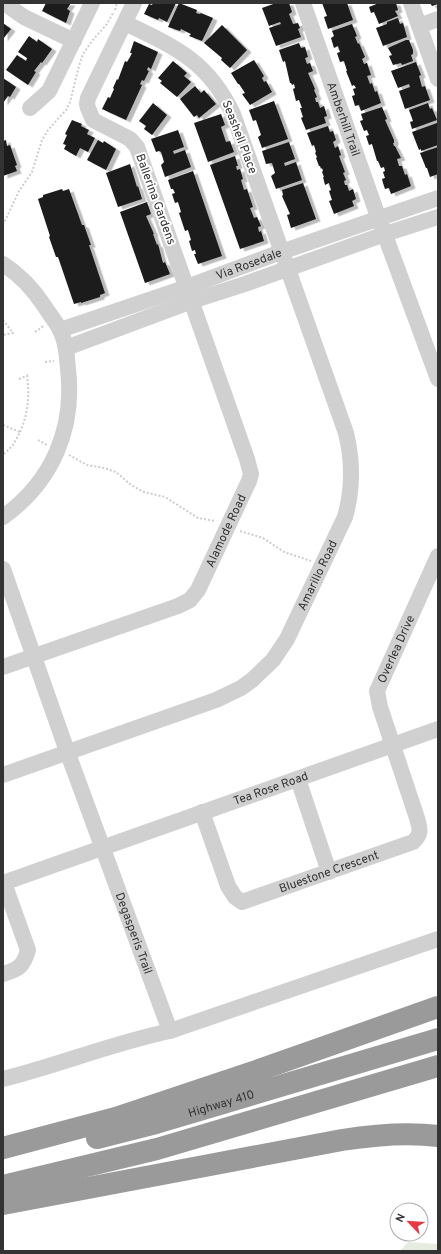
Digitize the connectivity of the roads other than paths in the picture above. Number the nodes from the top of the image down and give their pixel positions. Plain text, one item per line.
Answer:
1 (4, 3) edge
2 (92, 3) edge
3 (134, 3) edge
4 (303, 3) edge
5 (411, 3) edge
6 (438, 19) edge
7 (125, 23) junction
8 (419, 26) junction
9 (74, 40) junction
10 (438, 79) edge
11 (30, 108) dead end
12 (438, 198) edge
13 (438, 216) edge
14 (382, 226) junction
15 (282, 252) junction
16 (3, 264) edge
17 (287, 269) junction
18 (190, 294) junction
19 (60, 330) junction
20 (66, 348) junction
21 (438, 378) edge
22 (3, 517) edge
23 (438, 556) edge
24 (3, 569) edge
25 (34, 656) junction
26 (3, 667) edge
27 (438, 729) edge
28 (392, 746) junction
29 (67, 751) junction
30 (3, 774) edge
31 (298, 779) junction
32 (202, 812) junction
33 (104, 847) junction
34 (329, 872) junction
35 (3, 883) edge
36 (438, 938) edge
37 (3, 974) edge
38 (438, 1007) edge
39 (170, 1030) junction
40 (438, 1039) edge
41 (438, 1066) edge
42 (3, 1079) edge
43 (438, 1136) edge
44 (3, 1148) edge
45 (3, 1162) edge
46 (3, 1186) edge
47 (3, 1204) edge

1 - 9 street
2 - 9 street
3 - 7 street, Ballerina Gardens
4 - 14 street, Amberhill Trail
5 - 8 street
6 - 8 street
7 - 15 street, Seashell Place
7 - 18 street, Ballerina Gardens
8 - 10 street
9 - 11 street
12 - 14 street, Via Rosedale
13 - 14 street, Via Rosedale
14 - 15 street, Via Rosedale
14 - 17 street, Via Rosedale
14 - 21 street
15 - 17 street, Seashell Place
15 - 18 street, Via Rosedale
16 - 19 street
17 - 18 street, Via Rosedale
17 - 29 street, Amarillo Road
18 - 19 street, Via Rosedale
18 - 20 street, Via Rosedale
18 - 25 street, Alamode Road
19 - 20 street
20 - 22 street
23 - 28 street, Overlea Drive
24 - 25 street, Degasperis Trail
25 - 26 street, Alamode Road
25 - 29 street, Degasperis Trail
27 - 28 street, Tea Rose Road
28 - 31 street, Tea Rose Road
28 - 34 street, Bluestone Crescent
29 - 30 street, Amarillo Road
29 - 33 street, Degasperis Trail
31 - 32 street, Tea Rose Road
31 - 34 street
32 - 33 street, Tea Rose Road
32 - 34 street, Bluestone Crescent
33 - 35 street, Tea Rose Road
33 - 39 street, Degasperis Trail
35 - 37 street
36 - 39 street
38 - 44 highway
39 - 42 street
40 - 45 highway, Highway 410
41 - 46 highway, Highway 410
43 - 47 highway

